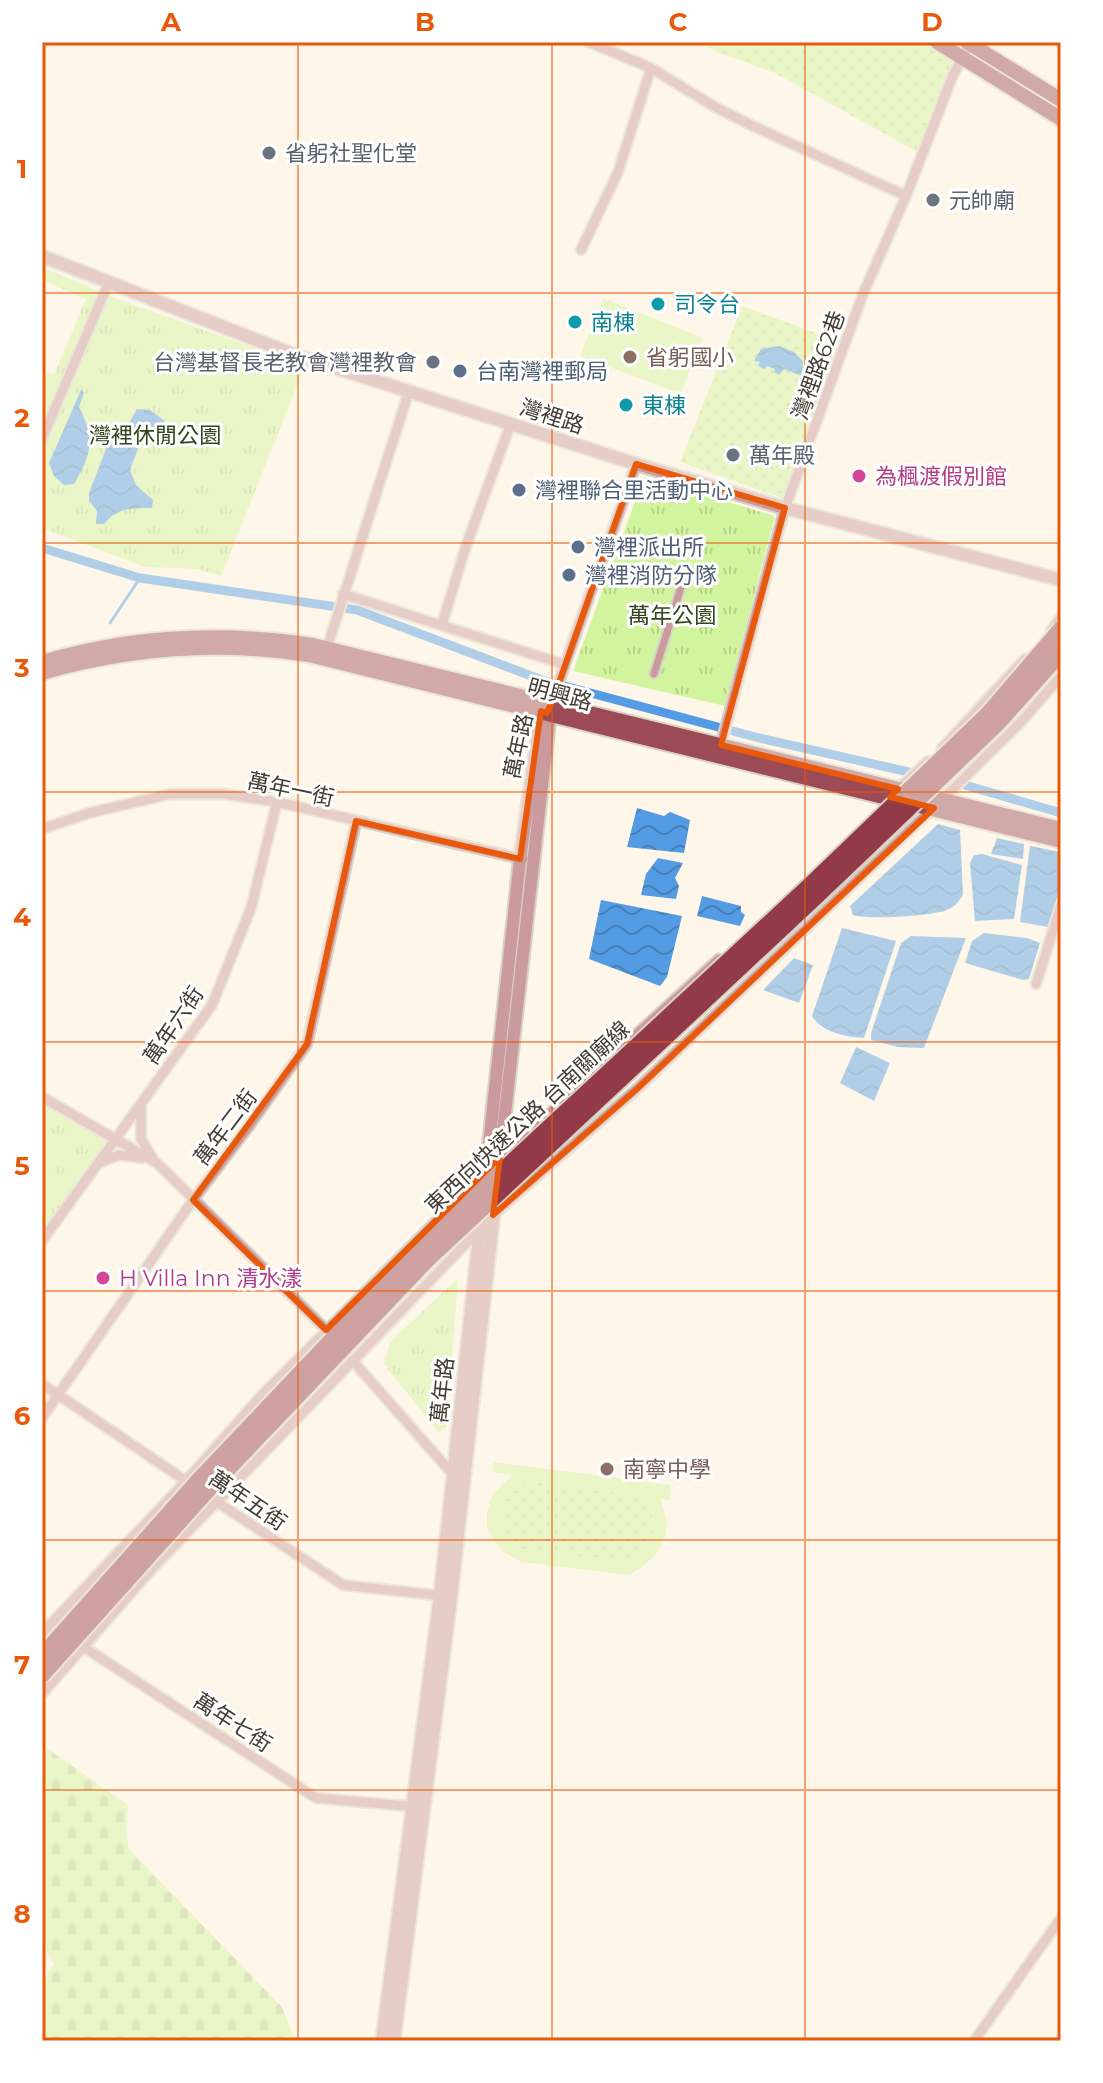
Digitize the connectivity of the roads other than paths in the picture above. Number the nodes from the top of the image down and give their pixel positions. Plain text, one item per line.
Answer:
1 (589, 42) edge
2 (937, 42) edge
3 (968, 43) edge
4 (961, 57) junction
5 (651, 68) junction
6 (1061, 100) edge
7 (1061, 119) edge
8 (906, 196) junction
9 (581, 250) dead end
10 (42, 256) edge
11 (108, 284) junction
12 (409, 391) junction
13 (511, 423) junction
14 (42, 439) edge
15 (636, 464) junction
16 (785, 508) junction
17 (687, 568) dead end
18 (1061, 580) edge
19 (343, 595) junction
20 (1061, 617) edge
21 (442, 624) junction
22 (1061, 629) edge
23 (327, 648) junction
24 (1061, 653) edge
25 (42, 662) edge
26 (562, 667) junction
27 (42, 673) edge
28 (654, 674) dead end
29 (1061, 676) edge
30 (550, 705) junction
31 (721, 745) junction
32 (894, 793) junction
33 (277, 802) junction
34 (938, 804) junction
35 (356, 821) junction
36 (42, 829) edge
37 (1061, 829) edge
38 (1061, 841) edge
39 (526, 860) junction
40 (1061, 905) edge
41 (1051, 933) junction
42 (1061, 938) edge
43 (1036, 984) dead end
44 (42, 1097) edge
45 (141, 1103) junction
46 (114, 1139) junction
47 (500, 1158) junction
48 (157, 1163) junction
49 (95, 1165) junction
50 (486, 1171) junction
51 (193, 1200) junction
52 (493, 1215) junction
53 (478, 1231) junction
54 (42, 1241) edge
55 (326, 1330) junction
56 (352, 1360) junction
57 (42, 1384) edge
58 (58, 1395) junction
59 (42, 1418) edge
60 (453, 1475) junction
61 (186, 1481) junction
62 (463, 1484) junction
63 (217, 1501) junction
64 (446, 1596) junction
65 (42, 1615) edge
66 (53, 1622) junction
67 (42, 1633) edge
68 (83, 1646) junction
69 (42, 1656) edge
70 (42, 1675) edge
71 (42, 1694) edge
72 (418, 1807) junction
73 (1061, 1918) edge
74 (396, 1980) junction
75 (382, 2041) edge
76 (394, 2041) edge
77 (974, 2041) edge

1 - 5 street
2 - 4 main road
3 - 4 street, 灣裡路62巷
3 - 6 main road
4 - 7 main road
4 - 8 street, 灣裡路62巷
5 - 8 street
5 - 9 street
8 - 16 street, 灣裡路62巷
10 - 11 street, 灣裡路
11 - 12 street, 灣裡路
11 - 14 street
12 - 13 street, 灣裡路
12 - 19 street
13 - 15 street, 灣裡路
13 - 21 street
15 - 16 street, 灣裡路
15 - 26 street
16 - 18 street, 灣裡路
16 - 31 street, 灣裡路62巷
17 - 28 street
19 - 21 street
19 - 23 street
20 - 32 street
21 - 26 street
22 - 69 highway, 東西向快速公路 台南關廟線, bridge
23 - 25 main road, 明興路
23 - 30 main road, 明興路
24 - 70 highway, 東西向快速公路 台南關廟線, bridge
26 - 30 street
27 - 30 main road, 明興路
29 - 34 street
30 - 31 main road, 明興路
30 - 39 street, 萬年路
31 - 32 main road, 明興路
32 - 34 main road, 明興路
32 - 47 street
33 - 35 street, 萬年一街
33 - 36 street, 萬年一街
33 - 45 street, 萬年六街
34 - 37 main road, 明興路
34 - 38 main road, 明興路
34 - 52 street
35 - 39 street, 萬年一街
35 - 51 street, 萬年二街
39 - 47 street, 萬年路
39 - 50 street, 萬年路
40 - 41 street
41 - 42 street
41 - 43 street
44 - 46 street
45 - 46 street, 萬年六街
45 - 48 street
46 - 48 street
46 - 49 street, 萬年六街
47 - 50 street
47 - 52 street, 萬年路
48 - 49 street
48 - 51 street
49 - 54 street, 萬年六街
50 - 53 street, 萬年路
50 - 55 street
51 - 55 street
51 - 58 street, 萬年二街
52 - 53 street
52 - 62 street, 萬年路
53 - 56 street
53 - 60 street, 萬年路
55 - 61 street
56 - 60 street
56 - 63 street
57 - 58 street, 萬年五街
58 - 59 street, 萬年二街
58 - 61 street, 萬年五街
60 - 62 street
60 - 64 street, 萬年路
61 - 63 street, 萬年五街
61 - 66 street
62 - 64 street, 萬年路
63 - 64 street, 萬年五街
63 - 68 street
64 - 72 street, 萬年路
65 - 66 street, 萬年七街
66 - 67 street
66 - 68 street, 萬年七街
68 - 71 street
68 - 72 street, 萬年七街
72 - 74 street, 萬年路
73 - 77 street
74 - 75 street, 萬年路
74 - 76 street, 萬年路

